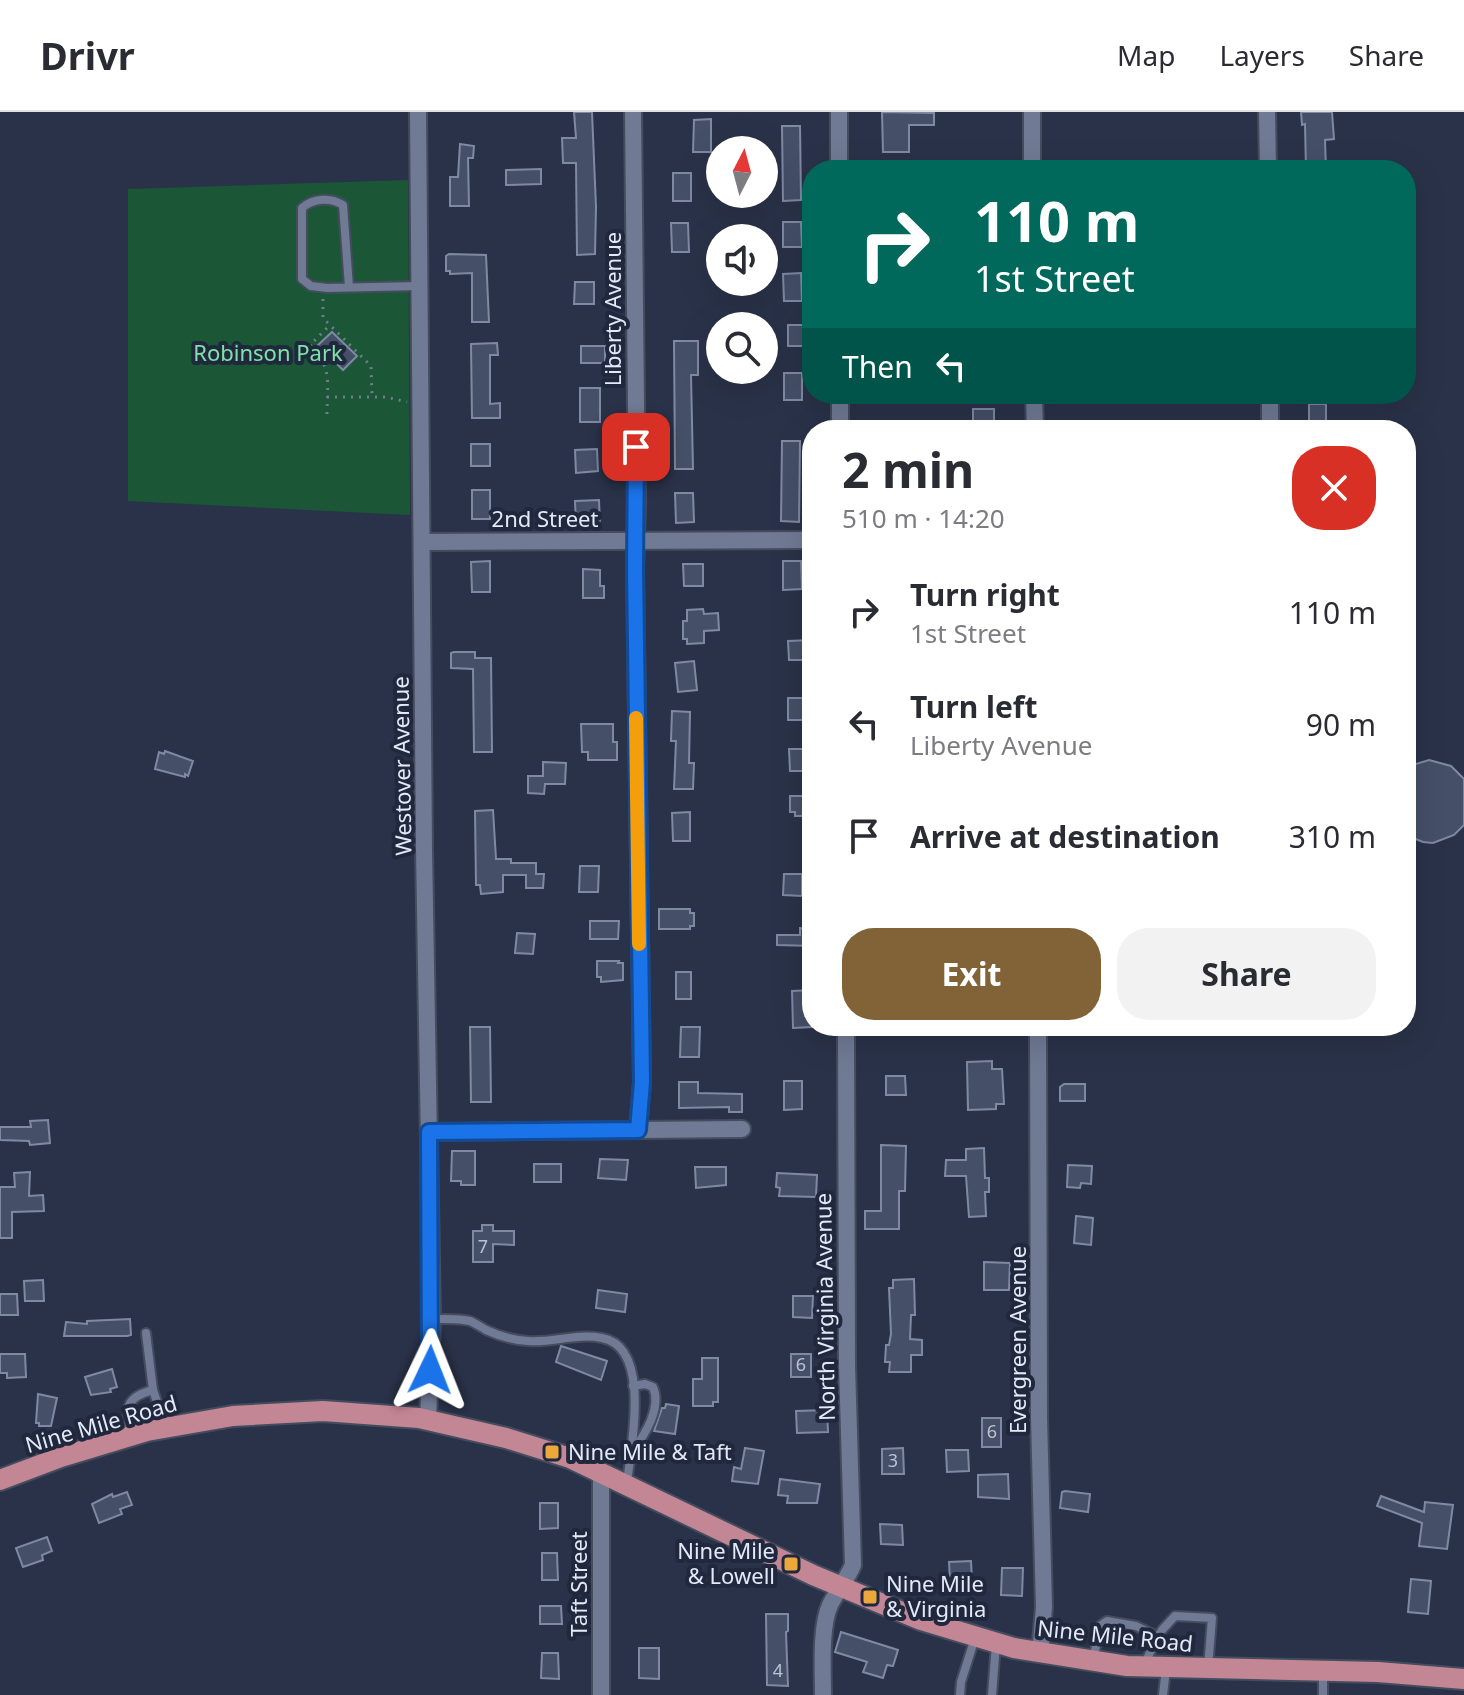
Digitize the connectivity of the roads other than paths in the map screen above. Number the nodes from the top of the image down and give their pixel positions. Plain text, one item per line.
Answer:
1 (418, 112) edge
2 (633, 112) edge
3 (839, 112) edge
4 (1032, 112) edge
5 (1267, 112) edge
6 (839, 160) edge
7 (1032, 160) edge
8 (1268, 160) edge
9 (419, 286) junction
10 (349, 287) junction
11 (802, 540) edge
12 (636, 541) junction
13 (422, 542) junction
14 (846, 1036) edge
15 (1038, 1036) edge
16 (742, 1129) dead end
17 (638, 1130) junction
18 (429, 1132) junction
19 (432, 1319) junction
20 (146, 1333) dead end
21 (633, 1386) junction
22 (153, 1390) junction
23 (428, 1420) junction
24 (166, 1426) junction
25 (132, 1436) junction
26 (630, 1455) junction
27 (601, 1473) junction
28 (0, 1480) edge
29 (627, 1485) junction
30 (844, 1586) junction
31 (975, 1637) junction
32 (1159, 1637) junction
33 (996, 1643) junction
34 (1040, 1654) junction
35 (1093, 1662) junction
36 (1143, 1667) junction
37 (1166, 1668) junction
38 (1208, 1669) junction
39 (1323, 1671) junction
40 (1464, 1679) edge
41 (601, 1695) edge
42 (823, 1695) edge
43 (960, 1695) edge
44 (992, 1695) edge
45 (1163, 1695) edge
46 (1323, 1695) edge

1 - 9 street, Westover Avenue
2 - 12 street, Liberty Avenue
3 - 6 street
4 - 7 street
5 - 8 street
9 - 10 lane
9 - 13 street, Westover Avenue
10 - 10 lane
11 - 12 street, 2nd Street
12 - 13 street, 2nd Street
12 - 17 street, Liberty Avenue
13 - 18 street, Westover Avenue
14 - 30 street, North Virginia Avenue
15 - 34 street, Evergreen Avenue
16 - 17 street
17 - 18 street
18 - 19 street, Westover Avenue
19 - 21 lane
19 - 23 street, Westover Avenue
20 - 22 lane
21 - 26 lane
21 - 26 lane
22 - 24 lane
22 - 25 lane
23 - 24 main road, Nine Mile Road
23 - 27 main road, Nine Mile Road
24 - 25 main road, Nine Mile Road
25 - 28 main road, Nine Mile Road
26 - 29 lane
27 - 29 main road, Nine Mile Road
27 - 41 street, Taft Street
29 - 30 main road, Nine Mile Road
30 - 31 main road, Nine Mile Road
30 - 42 street, North Virginia Avenue
31 - 33 main road, Nine Mile Road
31 - 43 lane
32 - 35 lane
32 - 36 lane
32 - 38 lane
33 - 34 main road, Nine Mile Road
33 - 44 lane
34 - 35 main road, Nine Mile Road
35 - 36 main road, Nine Mile Road
36 - 37 main road, Nine Mile Road
37 - 38 main road, Nine Mile Road
37 - 45 lane
38 - 39 main road, Nine Mile Road
39 - 40 main road, Nine Mile Road
39 - 46 lane

